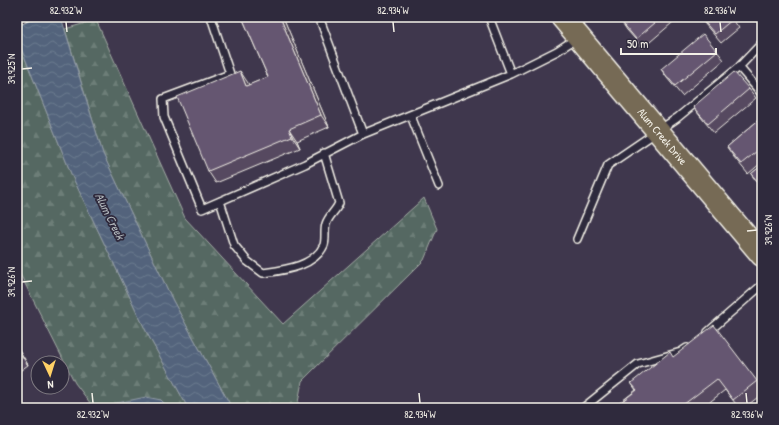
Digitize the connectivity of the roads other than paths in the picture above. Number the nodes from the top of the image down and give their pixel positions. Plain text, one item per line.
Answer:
1 (212, 17) edge
2 (319, 17) edge
3 (489, 17) edge
4 (562, 17) edge
5 (578, 37) junction
6 (762, 43) edge
7 (739, 67) junction
8 (511, 74) junction
9 (762, 94) edge
10 (411, 116) junction
11 (658, 133) junction
12 (363, 134) junction
13 (324, 153) junction
14 (439, 186) dead end
15 (220, 201) junction
16 (577, 238) dead end
17 (762, 255) edge
18 (762, 285) edge
19 (702, 337) edge
20 (692, 345) edge
21 (582, 408) edge

1 - 15 lane
2 - 12 lane
3 - 8 lane
4 - 5 main road, Alum Creek Drive
5 - 8 lane
5 - 11 main road, Alum Creek Drive
6 - 7 lane
7 - 9 lane
7 - 11 lane
8 - 10 lane
10 - 12 lane
10 - 14 lane
11 - 16 lane
11 - 17 main road, Alum Creek Drive
12 - 13 lane
13 - 15 lane
13 - 15 lane
18 - 19 lane
20 - 21 lane

